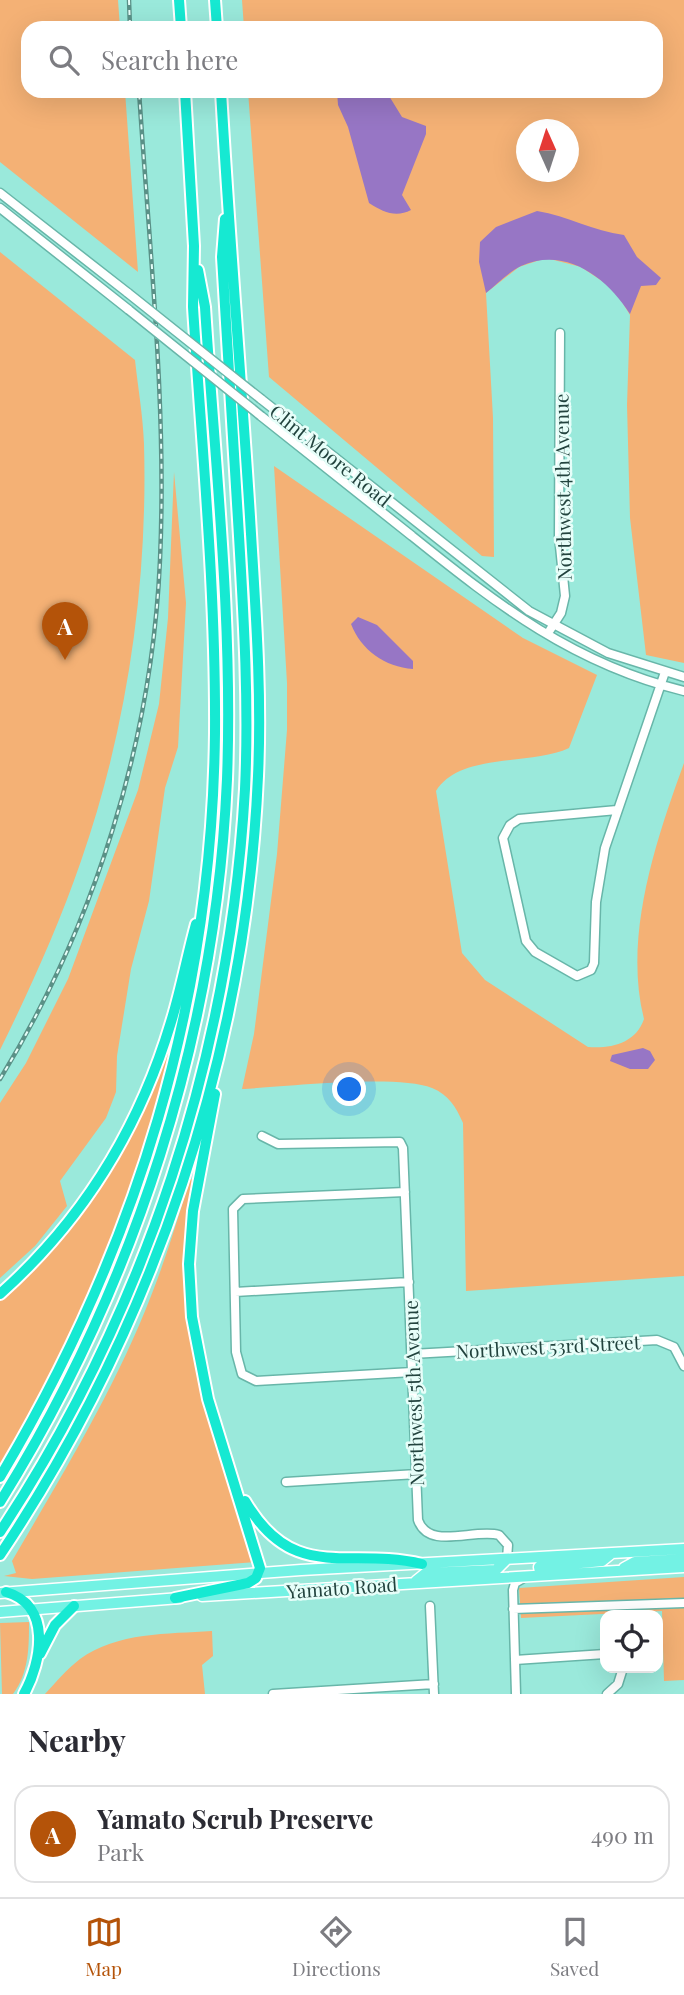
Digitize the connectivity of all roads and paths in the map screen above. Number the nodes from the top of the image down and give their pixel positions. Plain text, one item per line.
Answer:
1 (179, 0) edge
2 (215, 0) edge
3 (180, 21) edge
4 (216, 21) edge
5 (185, 98) edge
6 (220, 98) edge
7 (227, 192) junction
8 (0, 193) edge
9 (0, 208) edge
10 (194, 246) junction
11 (560, 333) dead end
12 (553, 626) junction
13 (545, 636) junction
14 (665, 672) junction
15 (684, 677) edge
16 (661, 685) junction
17 (684, 691) edge
18 (617, 810) junction
19 (204, 894) junction
20 (220, 1055) junction
21 (262, 1136) dead end
22 (405, 1192) junction
23 (69, 1223) junction
24 (409, 1282) junction
25 (0, 1286) edge
26 (235, 1292) junction
27 (0, 1294) edge
28 (412, 1354) junction
29 (684, 1366) edge
30 (412, 1372) junction
31 (416, 1474) junction
32 (0, 1477) edge
33 (286, 1482) dead end
34 (236, 1484) junction
35 (0, 1502) edge
36 (0, 1532) edge
37 (684, 1549) edge
38 (612, 1553) junction
39 (0, 1555) edge
40 (507, 1559) junction
41 (684, 1559) edge
42 (422, 1564) junction
43 (684, 1567) edge
44 (620, 1570) junction
45 (259, 1573) junction
46 (549, 1574) junction
47 (532, 1575) junction
48 (415, 1581) junction
49 (3, 1592) edge
50 (175, 1598) junction
51 (684, 1603) edge
52 (74, 1606) junction
53 (430, 1606) dead end
54 (33, 1609) junction
55 (513, 1609) junction
56 (0, 1612) edge
57 (600, 1654) edge
58 (37, 1660) junction
59 (515, 1660) junction
60 (621, 1673) edge
61 (434, 1684) junction
62 (342, 1692) edge
63 (24, 1694) edge
64 (273, 1694) edge
65 (434, 1694) edge
66 (516, 1694) edge
67 (607, 1694) edge

1 - 3 highway
2 - 4 highway
5 - 10 highway
6 - 7 highway
7 - 20 highway
7 - 36 highway
8 - 12 street, Clint Moore Road, bridge
9 - 13 street, Clint Moore Road, bridge
10 - 19 highway
10 - 35 highway
11 - 12 street, Northwest 4th Avenue
12 - 13 street, Northwest 4th Avenue
12 - 14 street, Clint Moore Road
13 - 16 street, Clint Moore Road
14 - 15 street, Clint Moore Road
14 - 16 street
16 - 17 street, Clint Moore Road
16 - 18 street
18 - 18 street
19 - 23 highway
19 - 32 highway
20 - 34 highway
20 - 39 highway
21 - 22 street, Northwest 5th Avenue
22 - 24 street, Northwest 5th Avenue
22 - 26 street
23 - 25 highway
23 - 27 highway
24 - 26 street
24 - 28 street, Northwest 5th Avenue
26 - 30 street
28 - 29 street, Northwest 53rd Street
28 - 30 street, Northwest 5th Avenue
30 - 31 street, Northwest 5th Avenue
31 - 33 street
31 - 40 street, Northwest 5th Avenue
34 - 42 highway
34 - 45 highway
37 - 38 main road, Yamato Road
38 - 40 main road, Yamato Road
38 - 46 main road
40 - 42 main road, Yamato Road
40 - 48 main road
41 - 44 main road
42 - 45 main road, Yamato Road
43 - 44 main road, Yamato Road
44 - 46 main road, Yamato Road
45 - 49 main road, Yamato Road
45 - 50 highway
46 - 47 main road, Yamato Road
47 - 48 main road, Yamato Road
47 - 55 street
48 - 50 main road, Yamato Road
49 - 54 highway
50 - 52 main road, Yamato Road
51 - 55 street
52 - 54 main road, Yamato Road
52 - 58 highway
53 - 61 street
54 - 56 main road, Yamato Road
54 - 58 highway
55 - 59 street
57 - 59 street
58 - 63 highway
59 - 66 street
60 - 67 street
61 - 62 street
61 - 65 street
62 - 64 street

